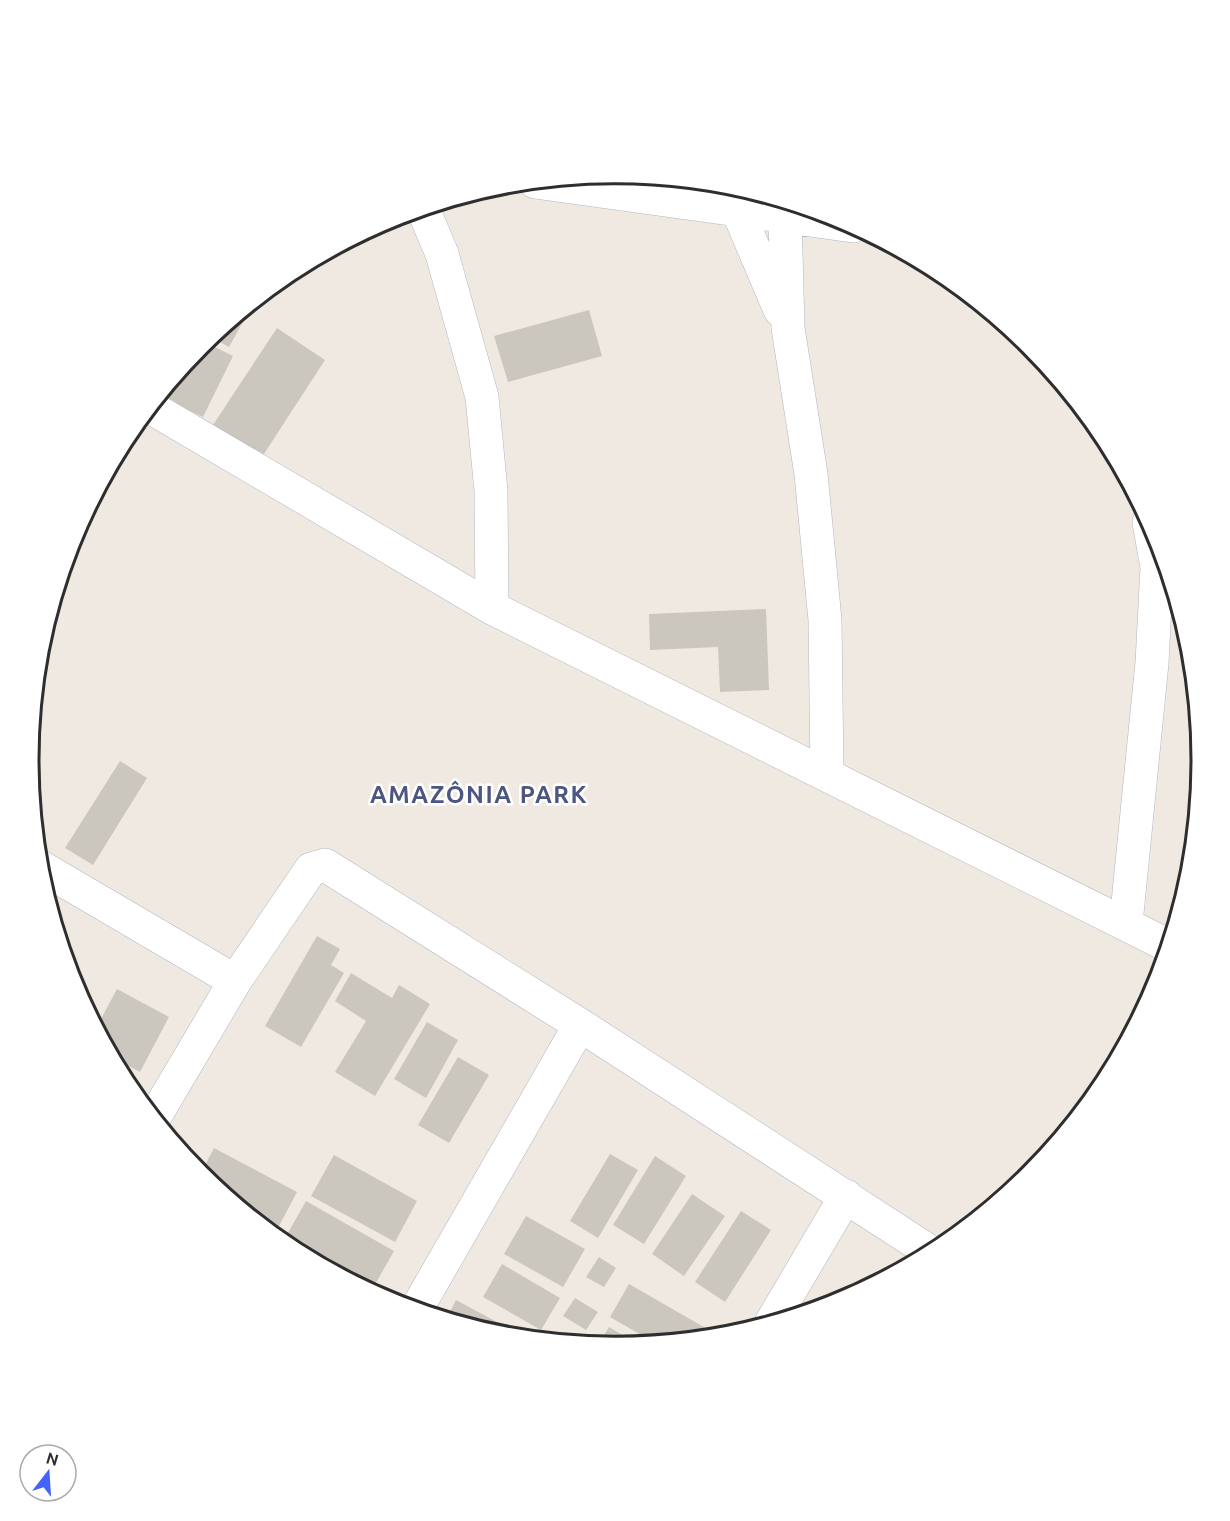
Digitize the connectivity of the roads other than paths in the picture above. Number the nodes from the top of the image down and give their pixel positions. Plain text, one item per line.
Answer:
1 (580, 186) edge
2 (735, 199) edge
3 (769, 206) edge
4 (787, 211) edge
5 (426, 216) edge
6 (788, 328) junction
7 (157, 411) edge
8 (1161, 579) edge
9 (492, 608) junction
10 (827, 774) junction
11 (50, 872) edge
12 (1126, 923) junction
13 (1161, 942) edge
14 (235, 981) junction
15 (580, 1025) junction
16 (158, 1110) edge
17 (846, 1196) junction
18 (923, 1247) edge
19 (420, 1302) edge
20 (777, 1313) edge

1 - 2 street
2 - 3 street
2 - 6 street
4 - 6 street
5 - 9 street
6 - 10 street
7 - 9 street
8 - 12 street
9 - 10 street
10 - 12 street
11 - 14 street
12 - 13 street
14 - 15 street
14 - 16 street
15 - 17 street
15 - 19 street
17 - 18 street
17 - 20 street

